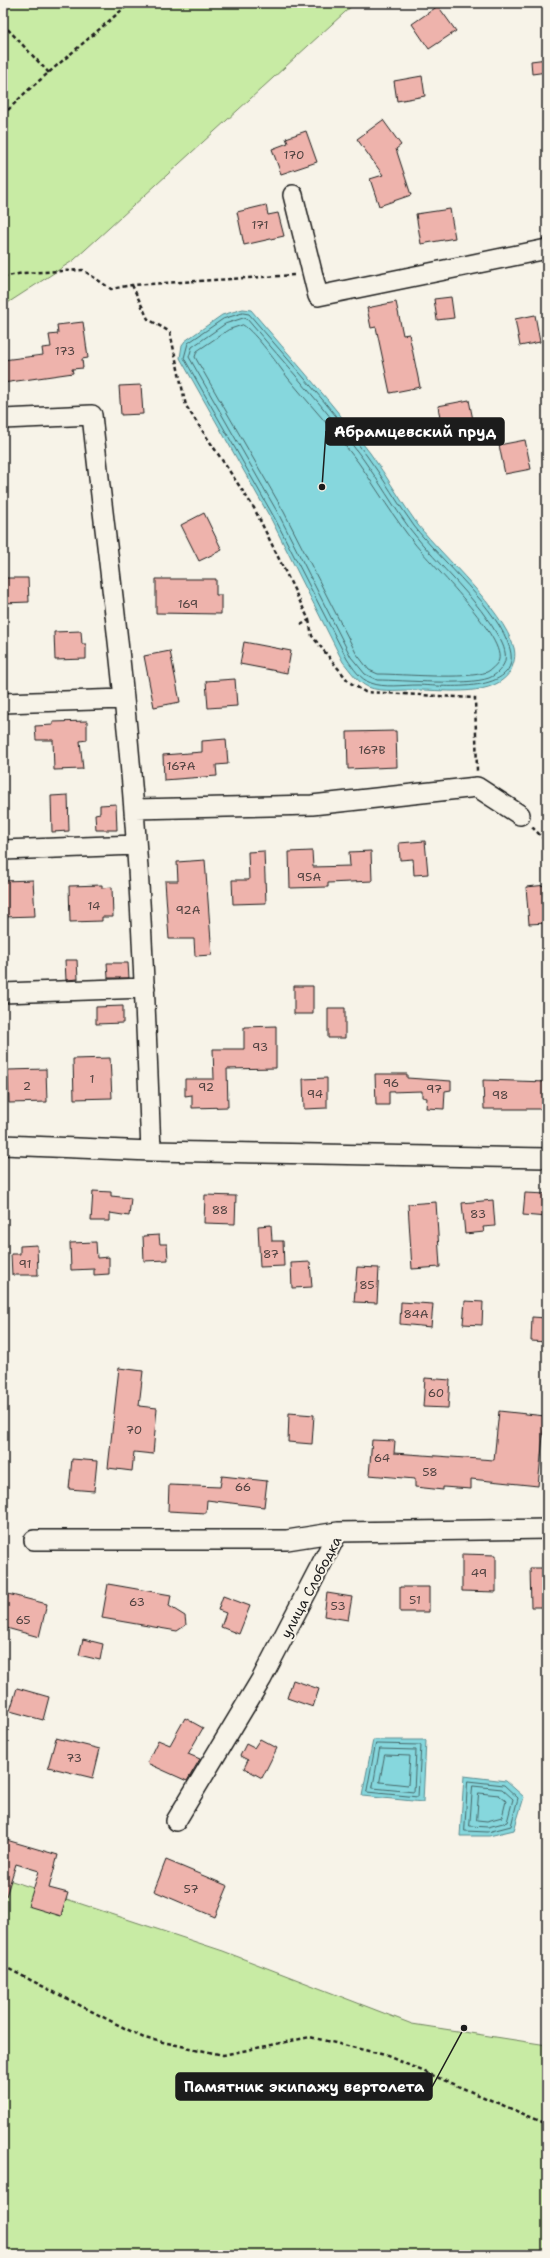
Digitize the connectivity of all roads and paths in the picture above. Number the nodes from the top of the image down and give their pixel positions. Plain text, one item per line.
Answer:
1 (130, 3) edge
2 (3, 24) edge
3 (49, 72) junction
4 (3, 115) edge
5 (293, 195) dead end
6 (547, 249) edge
7 (312, 274) junction
8 (3, 277) edge
9 (132, 285) junction
10 (3, 419) edge
11 (309, 620) junction
12 (298, 626) dead end
13 (124, 699) junction
14 (3, 703) edge
15 (477, 787) junction
16 (134, 809) junction
17 (520, 815) joint
18 (547, 842) edge
19 (136, 846) junction
20 (3, 850) edge
21 (145, 988) junction
22 (3, 993) edge
23 (3, 1146) edge
24 (151, 1151) junction
25 (547, 1158) edge
26 (547, 1529) edge
27 (338, 1532) junction
28 (34, 1540) dead end
29 (176, 1821) dead end
30 (3, 1966) edge
31 (547, 2124) edge

1 - 3 path
2 - 3 path
3 - 4 path
5 - 7 street
6 - 7 street
7 - 9 path
8 - 9 path
9 - 11 path
10 - 13 street
11 - 12 path
11 - 15 path
13 - 14 street
13 - 16 street
15 - 16 street
15 - 17 street
16 - 19 street
17 - 18 path
19 - 20 street
19 - 21 street
21 - 22 street
21 - 24 street
23 - 24 street
24 - 25 street
26 - 27 street, улица Слободка
27 - 28 street
27 - 29 street, улица Слободка
30 - 31 path

